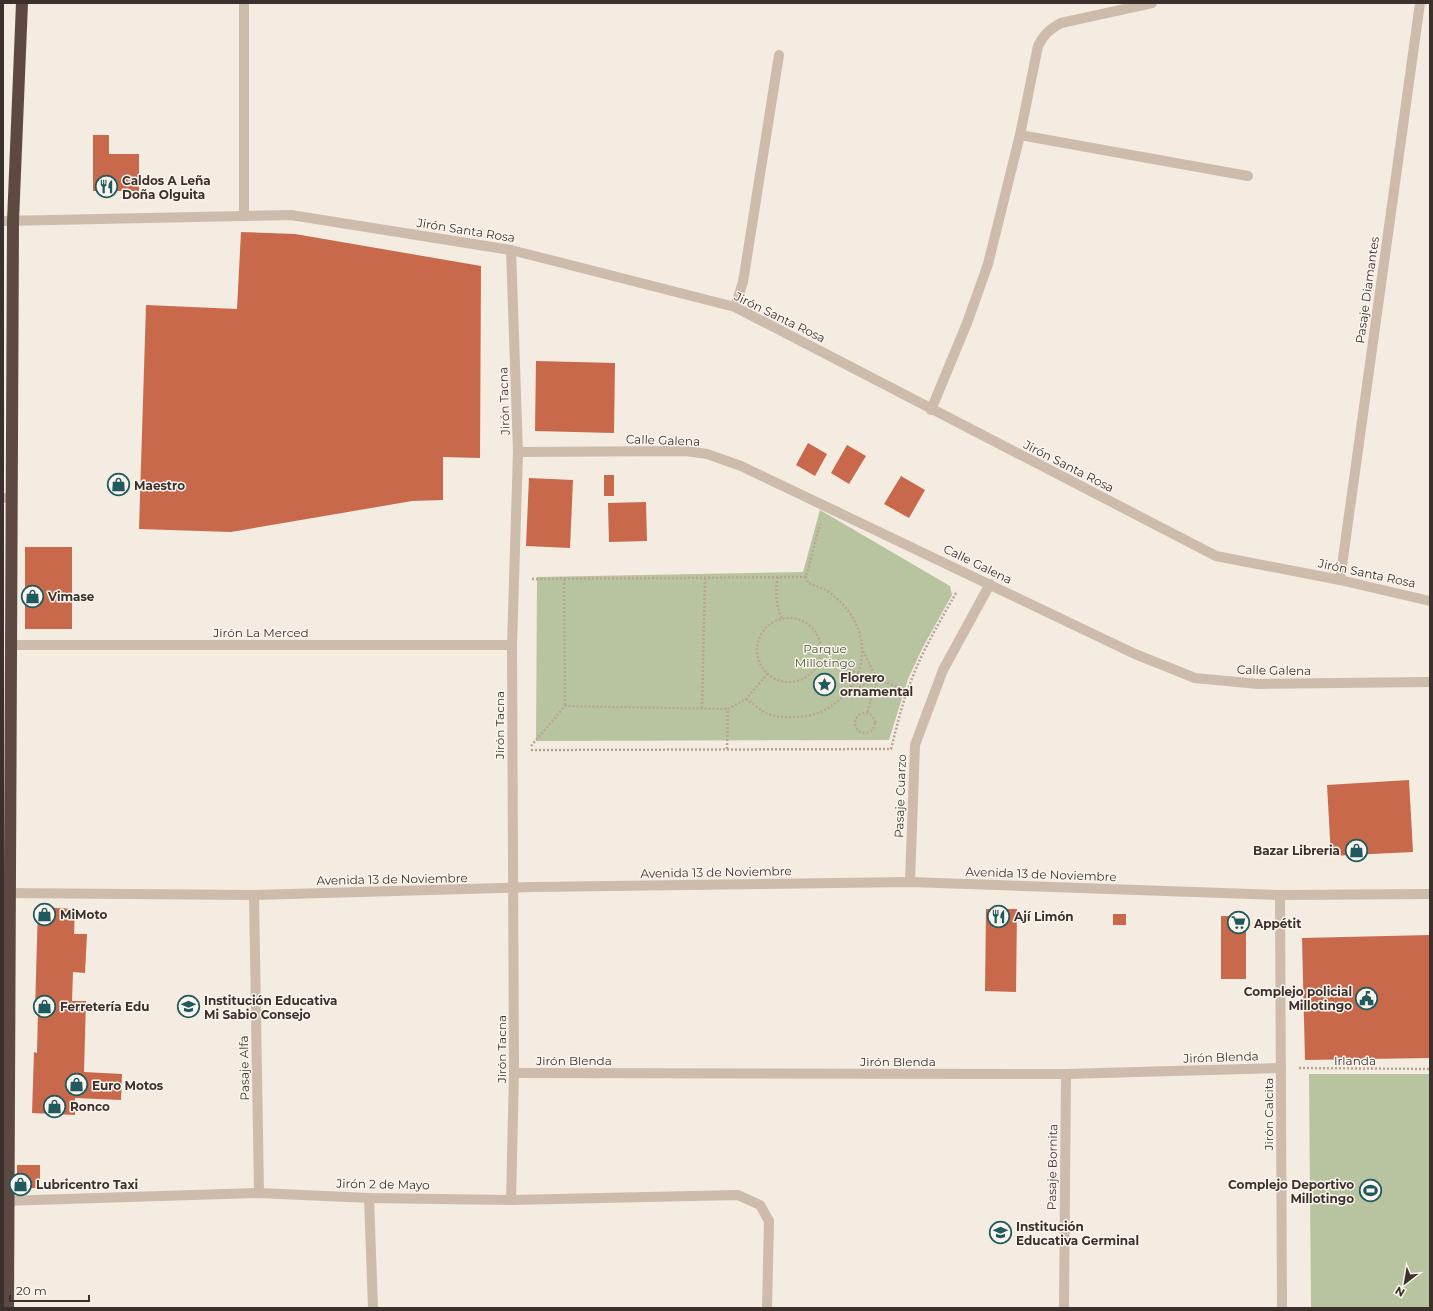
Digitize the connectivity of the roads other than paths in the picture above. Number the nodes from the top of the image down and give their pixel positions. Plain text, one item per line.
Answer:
1 (22, 3) edge
2 (244, 3) edge
3 (1152, 3) edge
4 (1420, 3) edge
5 (779, 55) dead end
6 (1020, 134) junction
7 (1248, 176) dead end
8 (244, 216) junction
9 (8, 221) edge
10 (511, 250) junction
11 (735, 307) junction
12 (931, 410) junction
13 (518, 452) junction
14 (7, 498) edge
15 (1340, 580) junction
16 (990, 584) junction
17 (1430, 601) edge
18 (11, 645) junction
19 (512, 645) junction
20 (1430, 682) edge
21 (910, 882) junction
22 (513, 889) junction
23 (6, 893) edge
24 (1430, 894) edge
25 (254, 895) junction
26 (1280, 895) junction
27 (1281, 1068) junction
28 (514, 1073) junction
29 (1066, 1074) junction
30 (259, 1193) junction
31 (369, 1198) junction
32 (511, 1200) junction
33 (5, 1201) edge
34 (8, 1308) edge
35 (373, 1308) edge
36 (767, 1308) edge
37 (1064, 1308) edge
38 (1282, 1308) edge

1 - 9 highway
2 - 8 street
3 - 6 street
4 - 15 street, Pasaje Diamantes
5 - 11 street
6 - 7 street
6 - 12 street
8 - 9 street, Jirón Santa Rosa
8 - 10 street, Jirón Santa Rosa
9 - 14 highway
10 - 11 street, Jirón Santa Rosa
10 - 13 street, Jirón Tacna
11 - 12 street, Jirón Santa Rosa
12 - 15 street, Jirón Santa Rosa
13 - 16 street, Calle Galena
13 - 19 street, Jirón Tacna
14 - 18 highway
15 - 17 street, Jirón Santa Rosa
16 - 20 street, Calle Galena
16 - 21 street, Pasaje Cuarzo
18 - 19 street, Jirón La Merced
18 - 23 highway
19 - 22 street, Jirón Tacna
21 - 22 street, Avenida 13 de Noviembre
21 - 26 street, Avenida 13 de Noviembre
22 - 25 street, Avenida 13 de Noviembre
22 - 28 street, Jirón Tacna
23 - 25 street, Avenida 13 de Noviembre
23 - 33 highway
24 - 26 street, Avenida 13 de Noviembre
25 - 30 street, Pasaje Alfa
26 - 27 street, Jirón Calcita
27 - 29 street, Jirón Blenda
27 - 38 street, Jirón Calcita
28 - 29 street, Jirón Blenda
28 - 32 street, Jirón Tacna
29 - 37 street, Pasaje Bornita
30 - 31 street, Jirón 2 de Mayo
30 - 33 street, Jirón 2 de Mayo
31 - 32 street, Jirón 2 de Mayo
31 - 35 street
32 - 36 street, Jirón 2 de Mayo
33 - 34 highway

